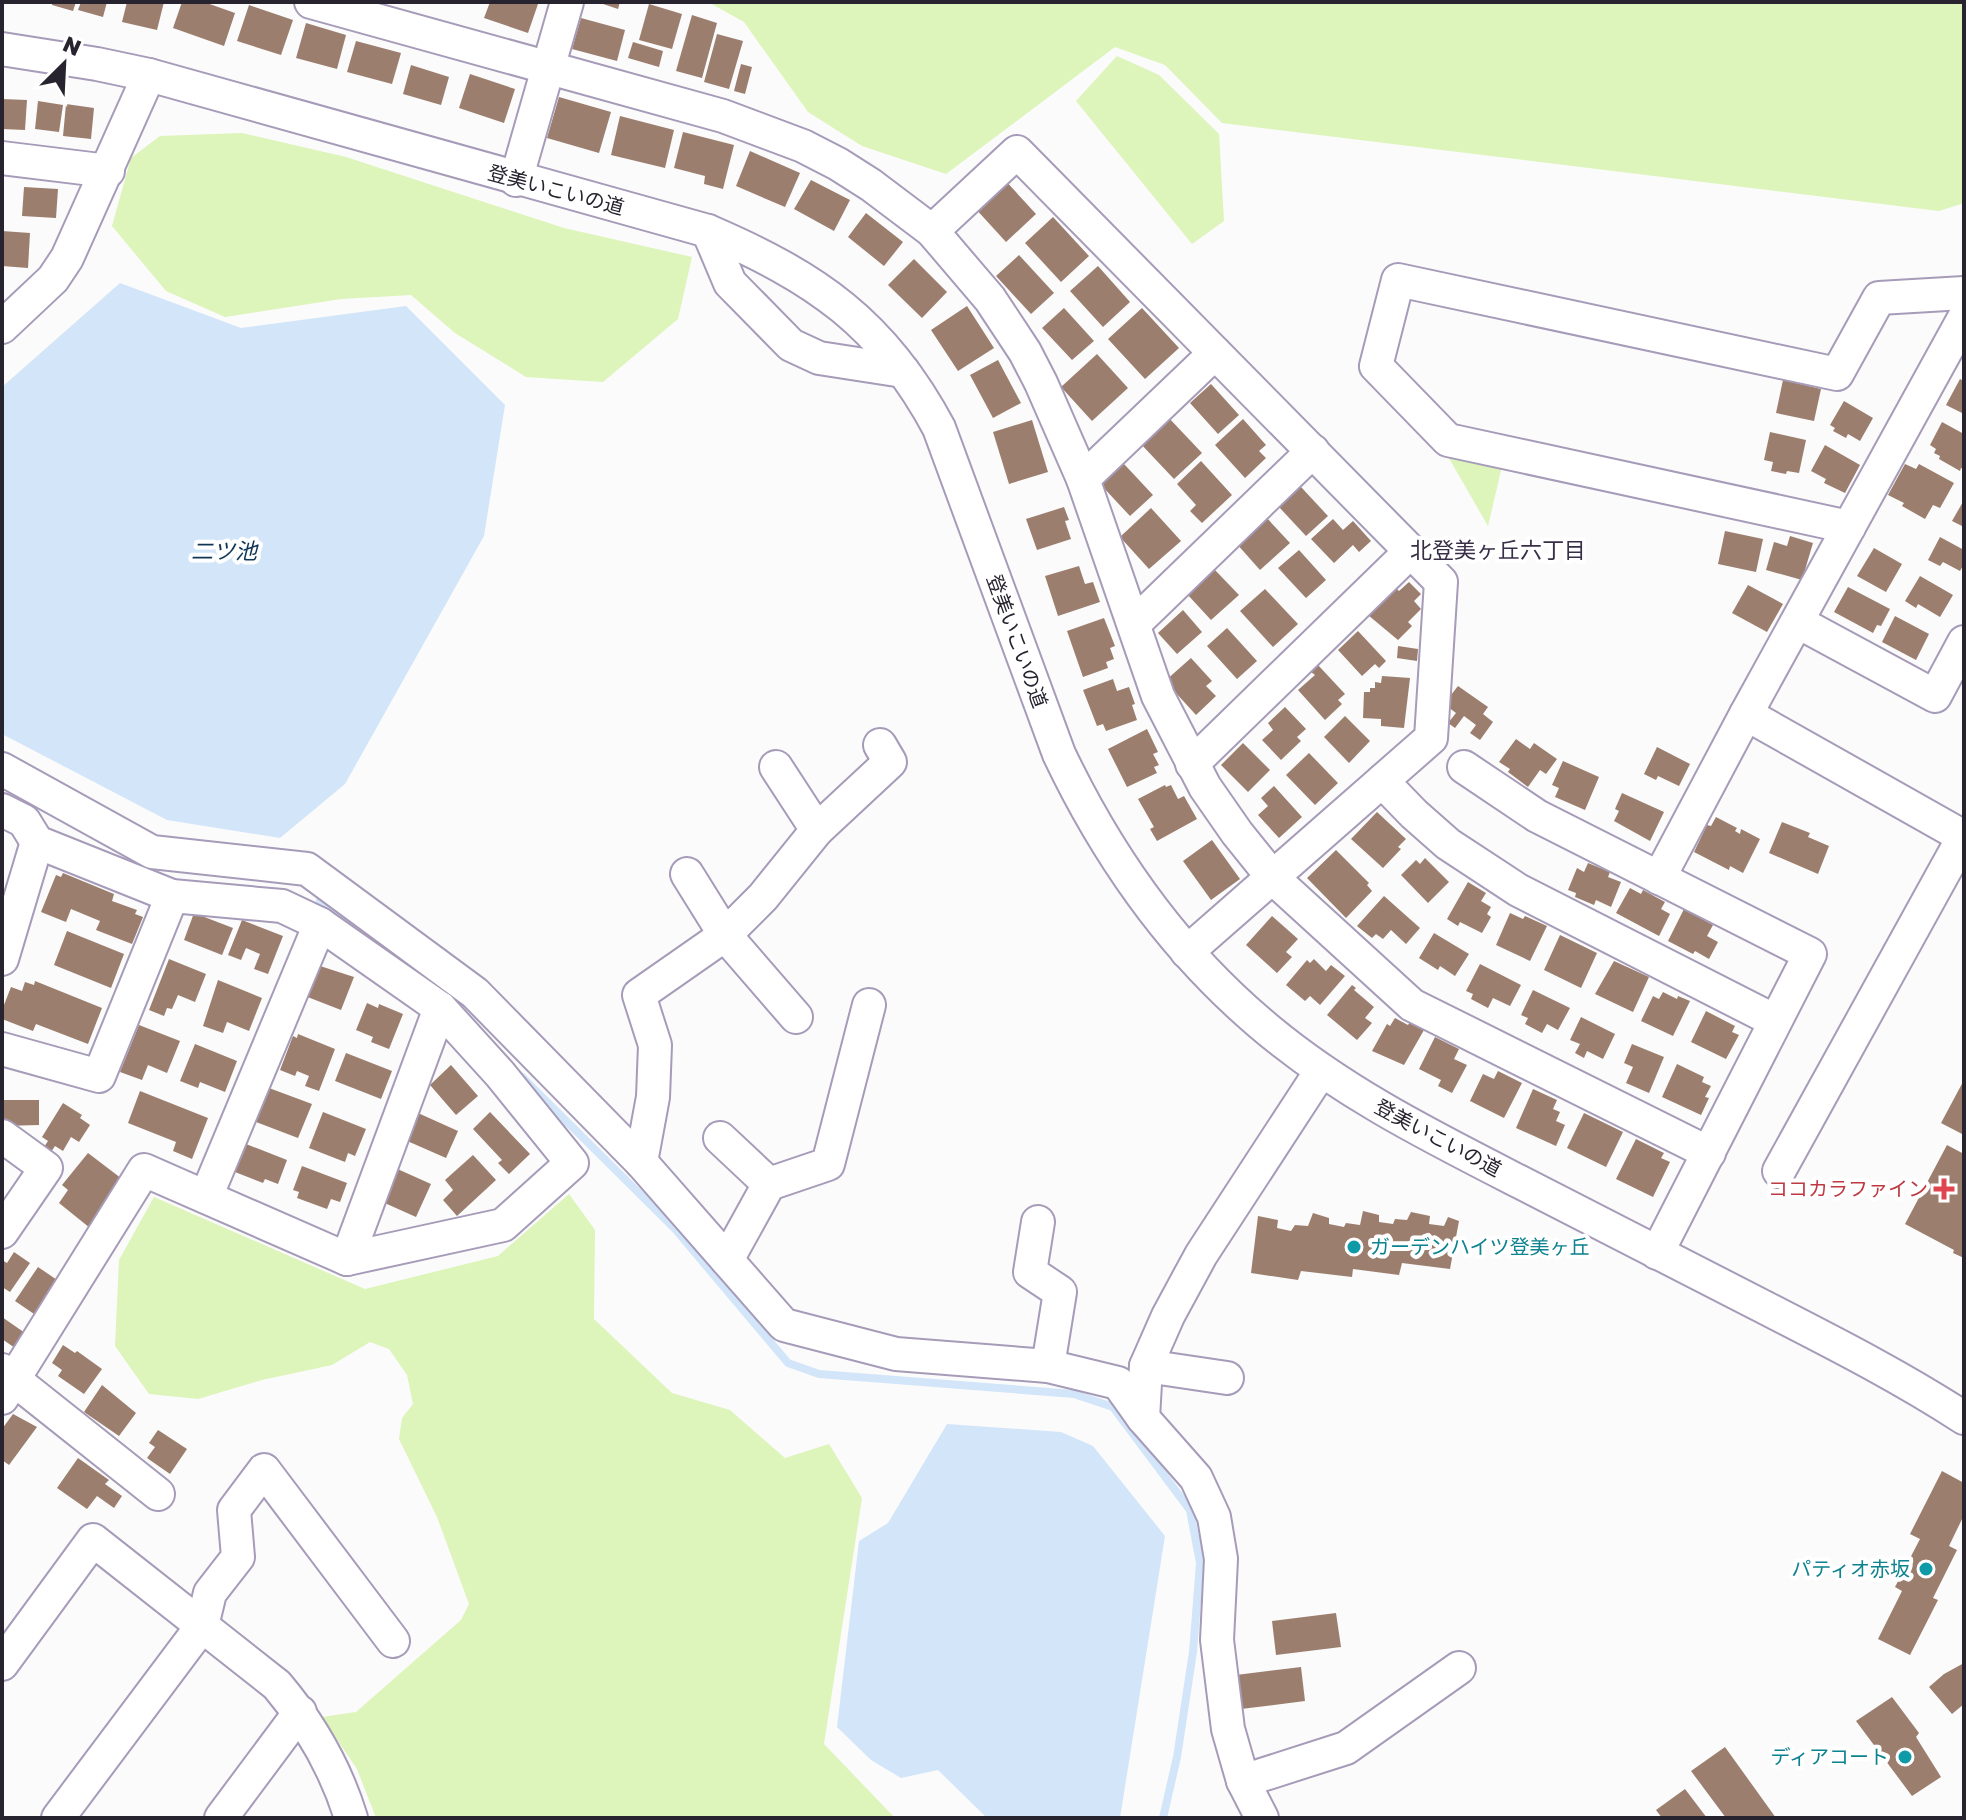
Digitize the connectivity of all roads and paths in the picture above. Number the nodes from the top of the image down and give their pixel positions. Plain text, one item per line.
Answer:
1 (311, 2) edge
2 (567, 2) edge
3 (2, 49) edge
4 (550, 68) junction
5 (149, 75) junction
6 (2, 158) edge
7 (108, 171) junction
8 (516, 180) junction
9 (708, 231) junction
10 (932, 231) junction
11 (1964, 293) edge
12 (2, 294) edge
13 (35, 295) junction
14 (1964, 318) edge
15 (2, 327) edge
16 (1215, 353) junction
17 (903, 371) junction
18 (1313, 451) junction
19 (1083, 479) junction
20 (1849, 527) junction
21 (1411, 551) junction
22 (1798, 622) junction
23 (1134, 624) junction
24 (1964, 642) edge
25 (1746, 714) junction
26 (880, 745) dead end
27 (1192, 764) junction
28 (776, 767) dead end
29 (1464, 767) dead end
30 (2, 769) edge
31 (1382, 781) junction
32 (2, 810) edge
33 (817, 830) junction
34 (1964, 836) edge
35 (37, 842) junction
36 (687, 874) dead end
37 (1659, 878) junction
38 (1274, 879) junction
39 (172, 896) junction
40 (320, 924) junction
41 (725, 935) junction
42 (1187, 952) junction
43 (2, 959) edge
44 (869, 1005) dead end
45 (440, 1008) junction
46 (796, 1017) dead end
47 (1775, 1021) junction
48 (2, 1049) edge
49 (1321, 1071) junction
50 (2, 1136) edge
51 (720, 1138) dead end
52 (1709, 1153) junction
53 (641, 1162) junction
54 (1779, 1171) dead end
55 (769, 1184) junction
56 (206, 1197) junction
57 (1038, 1222) dead end
58 (2, 1232) edge
59 (1657, 1253) junction
60 (347, 1259) junction
61 (727, 1260) junction
62 (1048, 1366) junction
63 (1146, 1366) junction
64 (1227, 1378) dead end
65 (6, 1382) edge
66 (1143, 1418) junction
67 (1964, 1418) edge
68 (158, 1494) dead end
69 (202, 1626) junction
70 (393, 1641) dead end
71 (2, 1664) edge
72 (1459, 1668) dead end
73 (300, 1712) junction
74 (1243, 1781) junction
75 (58, 1818) edge
76 (221, 1818) edge
77 (351, 1818) edge
78 (1262, 1818) edge

1 - 4 street
2 - 4 street
3 - 5 street, 登美いこいの道
4 - 8 street
4 - 10 street
5 - 7 street
5 - 8 street, 登美いこいの道
6 - 7 street
7 - 13 street
8 - 9 street, 登美いこいの道
9 - 17 street, 登美いこいの道
9 - 17 street
10 - 16 street
10 - 19 street
11 - 20 street
12 - 13 street
13 - 15 street
14 - 20 street
16 - 18 street
16 - 19 street
17 - 42 street, 登美いこいの道
18 - 21 street
18 - 23 street
19 - 23 street
20 - 22 street
21 - 27 street
21 - 31 street
22 - 24 street
22 - 25 street
23 - 27 street
25 - 34 street
25 - 37 street
26 - 33 street
27 - 38 street
28 - 33 street
29 - 37 street
30 - 53 street
31 - 38 street
31 - 47 street
32 - 35 street
33 - 41 street
34 - 54 street
35 - 39 street
35 - 43 street
36 - 41 street
37 - 47 street
38 - 42 street
38 - 52 street
39 - 40 street
39 - 48 street
40 - 45 street
40 - 56 street
41 - 46 street
41 - 53 street
42 - 49 street, 登美いこいの道
44 - 55 street
45 - 60 street
45 - 60 street
47 - 52 street
49 - 59 street, 登美いこいの道
49 - 63 street
50 - 58 street
51 - 55 street
52 - 59 street
53 - 61 street
55 - 61 street
56 - 60 street
56 - 65 street
57 - 62 street
59 - 67 street, 登美いこいの道
61 - 62 street
62 - 66 street
63 - 64 street
63 - 66 street
65 - 68 street
66 - 74 street
69 - 70 street
69 - 71 street
69 - 73 street
69 - 75 street
72 - 74 street
73 - 76 street
73 - 77 street
74 - 78 street

